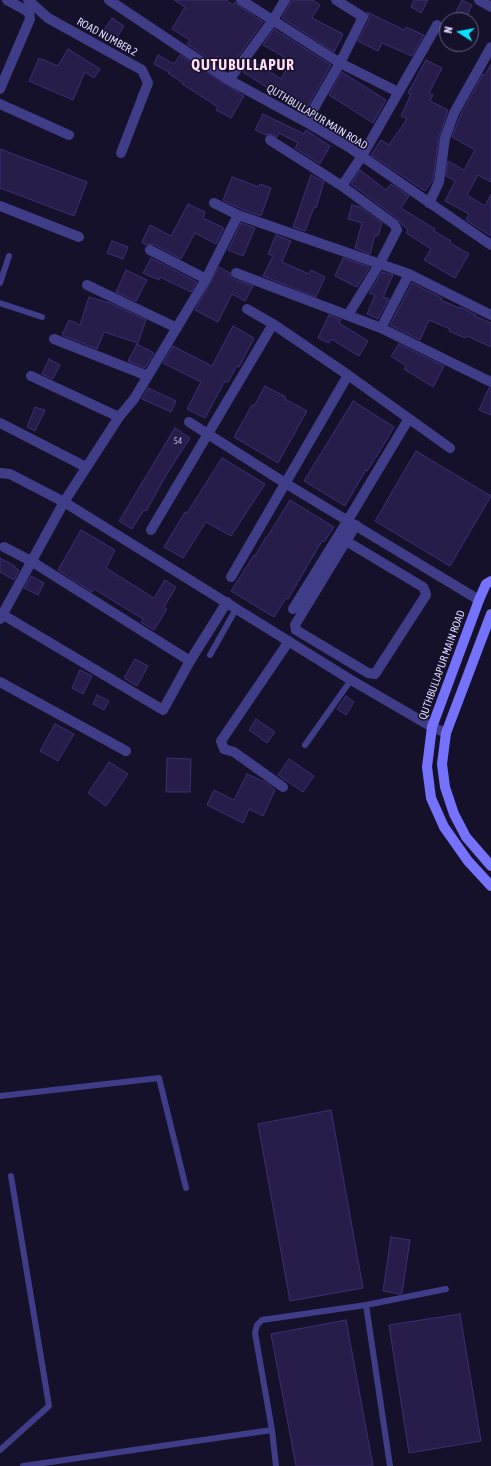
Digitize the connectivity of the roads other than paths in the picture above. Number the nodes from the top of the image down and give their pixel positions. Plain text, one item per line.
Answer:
1 (7, 0) edge
2 (28, 0) edge
3 (108, 0) edge
4 (241, 0) edge
5 (285, 0) edge
6 (336, 0) edge
7 (479, 0) edge
8 (491, 7) edge
9 (274, 20) junction
10 (437, 25) dead end
11 (491, 47) edge
12 (340, 63) junction
13 (229, 80) junction
14 (0, 88) edge
15 (398, 92) junction
16 (0, 104) edge
17 (306, 122) junction
18 (68, 135) dead end
19 (270, 140) dead end
20 (121, 153) dead end
21 (362, 156) junction
22 (342, 186) junction
23 (214, 203) dead end
24 (429, 203) junction
25 (0, 206) edge
26 (238, 215) junction
27 (79, 237) dead end
28 (491, 244) edge
29 (150, 250) dead end
30 (8, 256) dead end
31 (380, 263) junction
32 (236, 273) dead end
33 (409, 274) junction
34 (206, 279) junction
35 (0, 283) edge
36 (87, 285) dead end
37 (0, 303) edge
38 (247, 309) dead end
39 (348, 316) junction
40 (491, 316) edge
41 (42, 317) dead end
42 (273, 324) junction
43 (177, 328) junction
44 (380, 328) junction
45 (54, 339) dead end
46 (348, 375) junction
47 (31, 376) dead end
48 (148, 376) junction
49 (491, 382) edge
50 (119, 417) junction
51 (408, 420) junction
52 (189, 422) dead end
53 (0, 423) edge
54 (208, 434) junction
55 (450, 448) dead end
56 (86, 467) junction
57 (0, 473) edge
58 (285, 483) junction
59 (64, 502) junction
60 (352, 523) junction
61 (151, 530) dead end
62 (346, 541) junction
63 (4, 547) dead end
64 (31, 561) junction
65 (231, 578) dead end
66 (491, 581) edge
67 (479, 600) junction
68 (227, 602) junction
69 (236, 608) junction
70 (293, 609) dead end
71 (491, 614) edge
72 (1, 615) edge
73 (289, 642) junction
74 (210, 655) dead end
75 (190, 661) junction
76 (351, 680) junction
77 (0, 682) edge
78 (432, 727) junction
79 (446, 733) junction
80 (305, 745) dead end
81 (126, 751) dead end
82 (283, 787) dead end
83 (491, 866) edge
84 (491, 886) edge
85 (0, 1096) edge
86 (11, 1176) dead end
87 (186, 1188) dead end
88 (446, 1289) dead end
89 (366, 1305) junction
90 (272, 1430) junction
91 (0, 1450) edge
92 (23, 1466) edge
93 (276, 1466) edge
94 (390, 1466) edge

1 - 14 street
2 - 20 street, ROAD NUMBER 2
3 - 13 street, QUTHBULLAPUR MAIN ROAD
4 - 9 street
5 - 9 street
6 - 12 street
7 - 8 street
9 - 12 street
9 - 13 street
10 - 15 street
11 - 24 street
12 - 15 street
12 - 17 street
13 - 17 street, QUTHBULLAPUR MAIN ROAD
15 - 21 street
16 - 18 street
17 - 21 street, QUTHBULLAPUR MAIN ROAD
19 - 22 street
21 - 22 street
21 - 24 street, QUTHBULLAPUR MAIN ROAD
22 - 31 street
23 - 26 street
24 - 28 street, QUTHBULLAPUR MAIN ROAD
25 - 27 street
26 - 31 street
26 - 34 street
29 - 34 street
30 - 35 lane
31 - 33 street
31 - 39 street
32 - 39 street
33 - 40 street
33 - 44 street
34 - 43 street
36 - 43 street
37 - 41 lane
38 - 42 street
39 - 44 street
42 - 46 street
42 - 54 street
43 - 48 street
44 - 49 street
45 - 48 street
46 - 51 street
46 - 58 street
47 - 50 street
48 - 50 street
50 - 56 street
51 - 55 street
51 - 60 street
52 - 54 street
53 - 56 street
54 - 58 street
54 - 61 street
56 - 59 street
57 - 59 street
58 - 60 street
58 - 65 street
59 - 64 street
59 - 68 street
60 - 62 street
60 - 67 street
60 - 70 street
62 - 62 street
63 - 64 street
64 - 72 street
64 - 75 street
66 - 67 main road, QUTHBULLAPUR MAIN ROAD
67 - 78 main road, QUTHBULLAPUR MAIN ROAD
68 - 69 street
68 - 75 street
69 - 73 street
69 - 74 lane
71 - 79 main road
72 - 75 street
73 - 76 street
73 - 82 street
76 - 78 street
76 - 80 lane
77 - 81 street
78 - 79 street
78 - 84 main road, QUTHBULLAPUR MAIN ROAD
79 - 83 main road
85 - 87 lane
86 - 91 lane
88 - 89 lane
89 - 90 lane
89 - 94 lane
90 - 92 lane
90 - 93 lane

